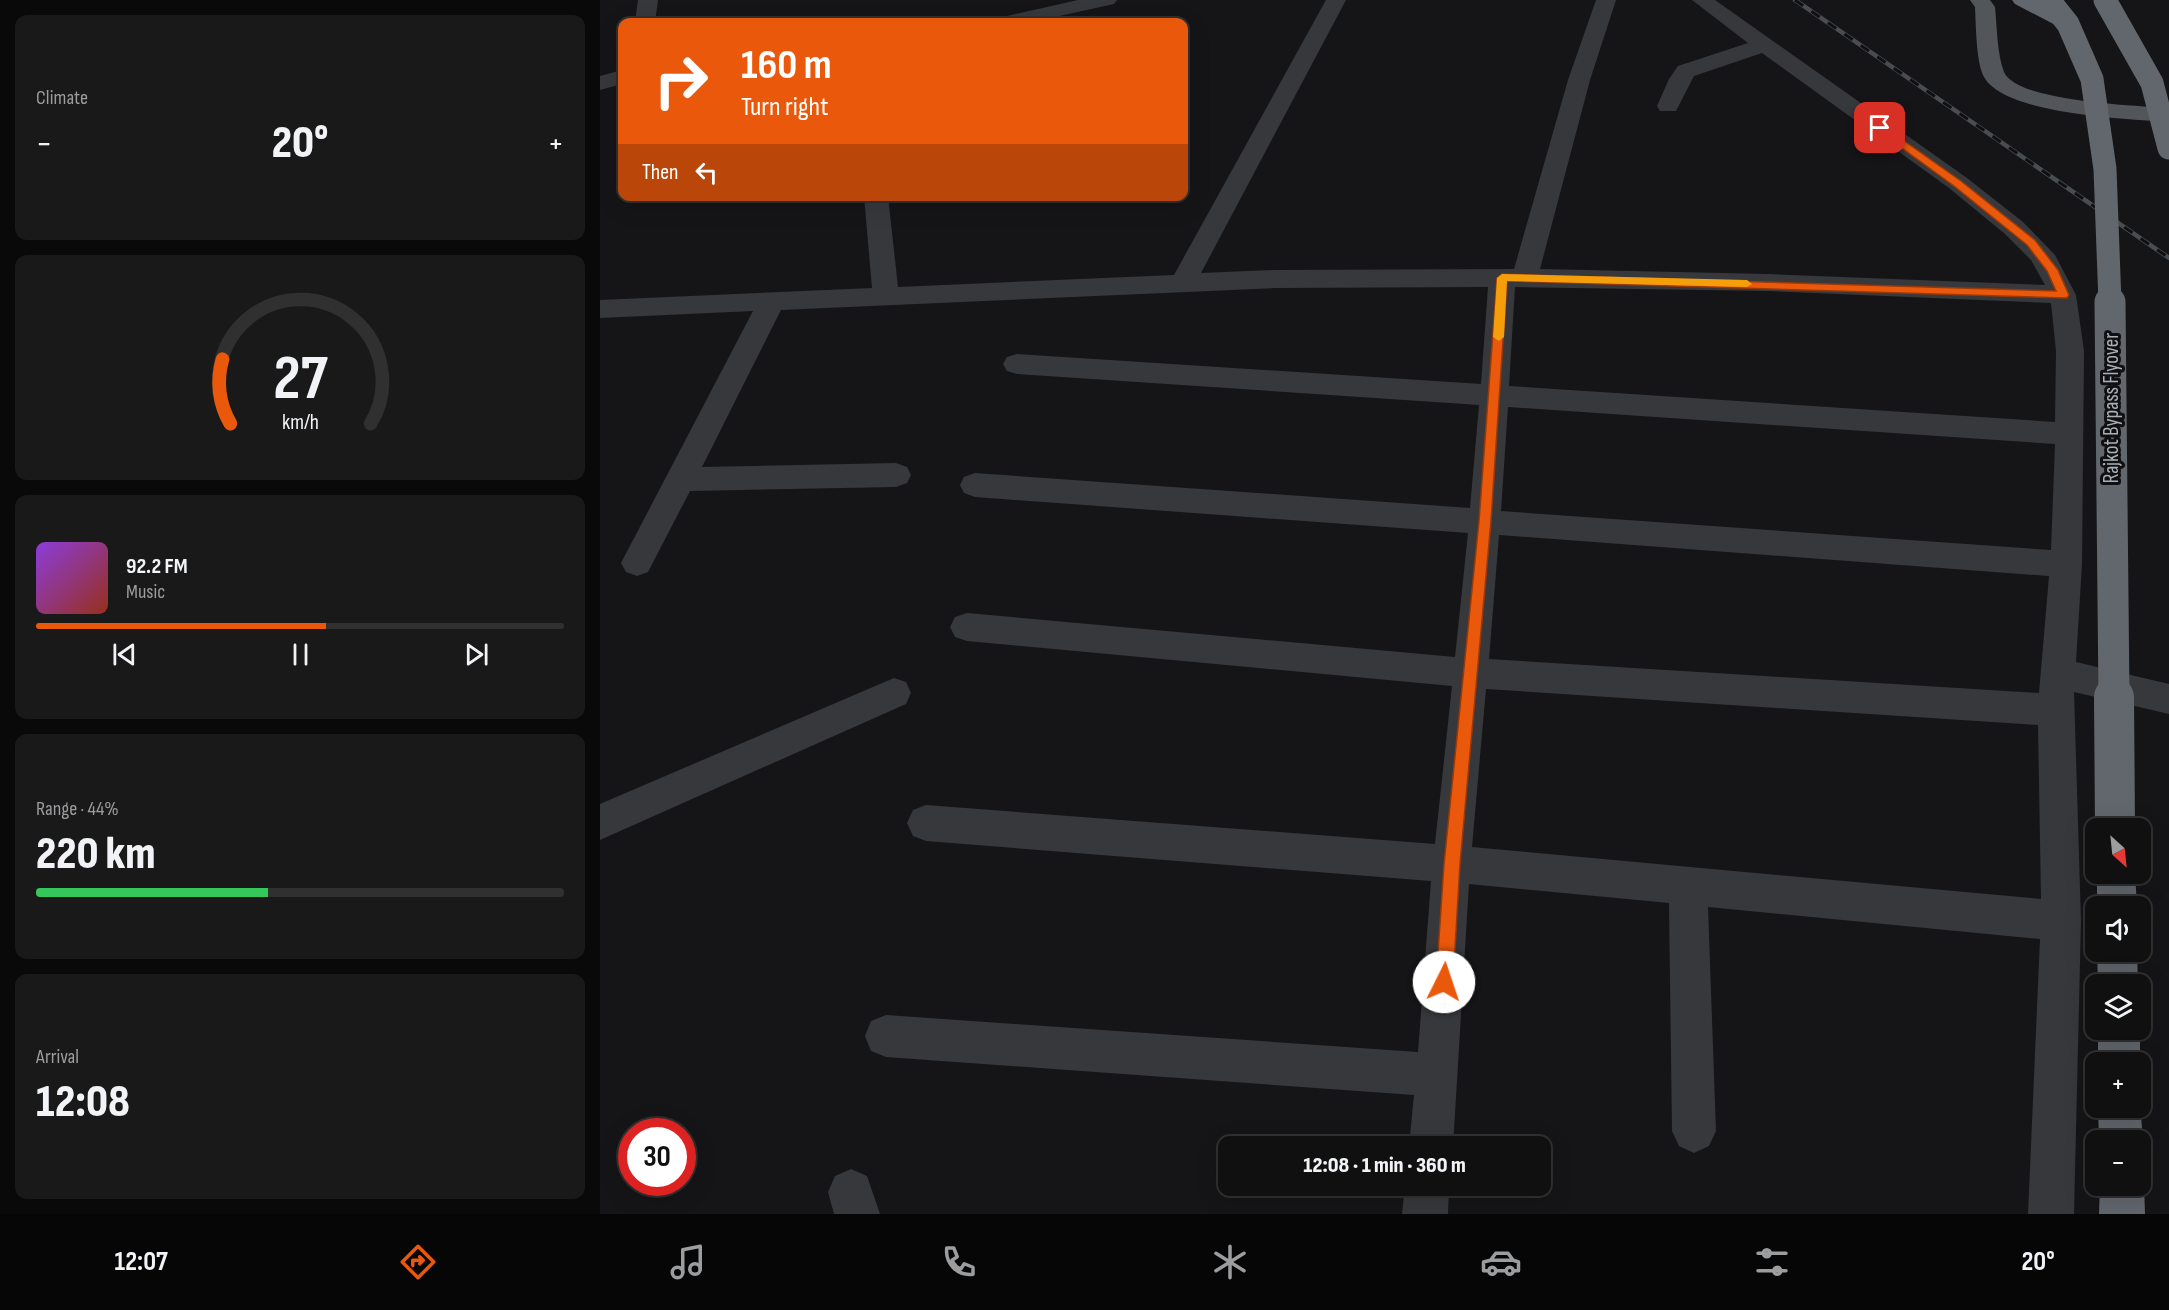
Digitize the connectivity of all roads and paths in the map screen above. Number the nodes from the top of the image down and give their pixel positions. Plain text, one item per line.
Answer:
1 (648, 0) edge
2 (1107, 0) edge
3 (1336, 0) edge
4 (1606, 0) edge
5 (1702, 0) edge
6 (1980, 0) edge
7 (2022, 0) edge
8 (2049, 0) edge
9 (2105, 0) edge
10 (1062, 11) edge
11 (646, 18) edge
12 (1026, 18) edge
13 (2068, 24) junction
14 (1764, 45) junction
15 (1993, 58) junction
16 (618, 78) edge
17 (600, 83) edge
18 (2169, 99) edge
19 (1668, 106) dead end
20 (2169, 115) edge
21 (2169, 148) edge
22 (876, 201) edge
23 (1513, 278) junction
24 (1183, 283) junction
25 (2063, 295) junction
26 (886, 297) junction
27 (771, 303) junction
28 (600, 309) edge
29 (1017, 364) dead end
30 (1494, 396) junction
31 (2070, 434) junction
32 (896, 475) dead end
33 (681, 479) junction
34 (975, 485) dead end
35 (1485, 521) junction
36 (637, 563) dead end
37 (2066, 564) junction
38 (967, 627) dead end
39 (1470, 673) junction
40 (2056, 692) junction
41 (894, 693) dead end
42 (2169, 699) edge
43 (2115, 818) edge
44 (600, 822) edge
45 (926, 823) dead end
46 (1452, 864) junction
47 (1688, 888) junction
48 (2061, 921) junction
49 (886, 1036) dead end
50 (1438, 1076) junction
51 (1694, 1131) dead end
52 (1432, 1136) edge
53 (1426, 1196) edge
54 (2122, 1196) edge
55 (1425, 1214) edge
56 (2051, 1214) edge
57 (2122, 1214) edge

1 - 11 street
2 - 10 street
3 - 24 street
4 - 23 street
5 - 14 street
6 - 15 main road
7 - 13 highway
8 - 13 highway, Rajkot Bypass Flyover, bridge
9 - 21 highway, bridge
10 - 12 street
13 - 43 highway, Rajkot Bypass Flyover, bridge
14 - 19 street
14 - 25 street
15 - 18 main road
15 - 20 main road
16 - 17 street
22 - 26 street
23 - 24 street
23 - 25 street
23 - 30 street
24 - 26 street
25 - 31 street
26 - 27 street
27 - 28 street
27 - 33 street
29 - 30 street
30 - 31 street
30 - 35 street
31 - 37 street
32 - 33 street
33 - 36 street
34 - 35 street
35 - 37 street
35 - 39 street
37 - 40 street
38 - 39 street
39 - 40 street
39 - 46 street
40 - 42 street
40 - 48 street
41 - 44 street
45 - 46 street
46 - 47 street
46 - 50 street
47 - 48 street
47 - 51 street
48 - 56 street
49 - 50 street
50 - 52 street
53 - 55 street
54 - 57 highway

